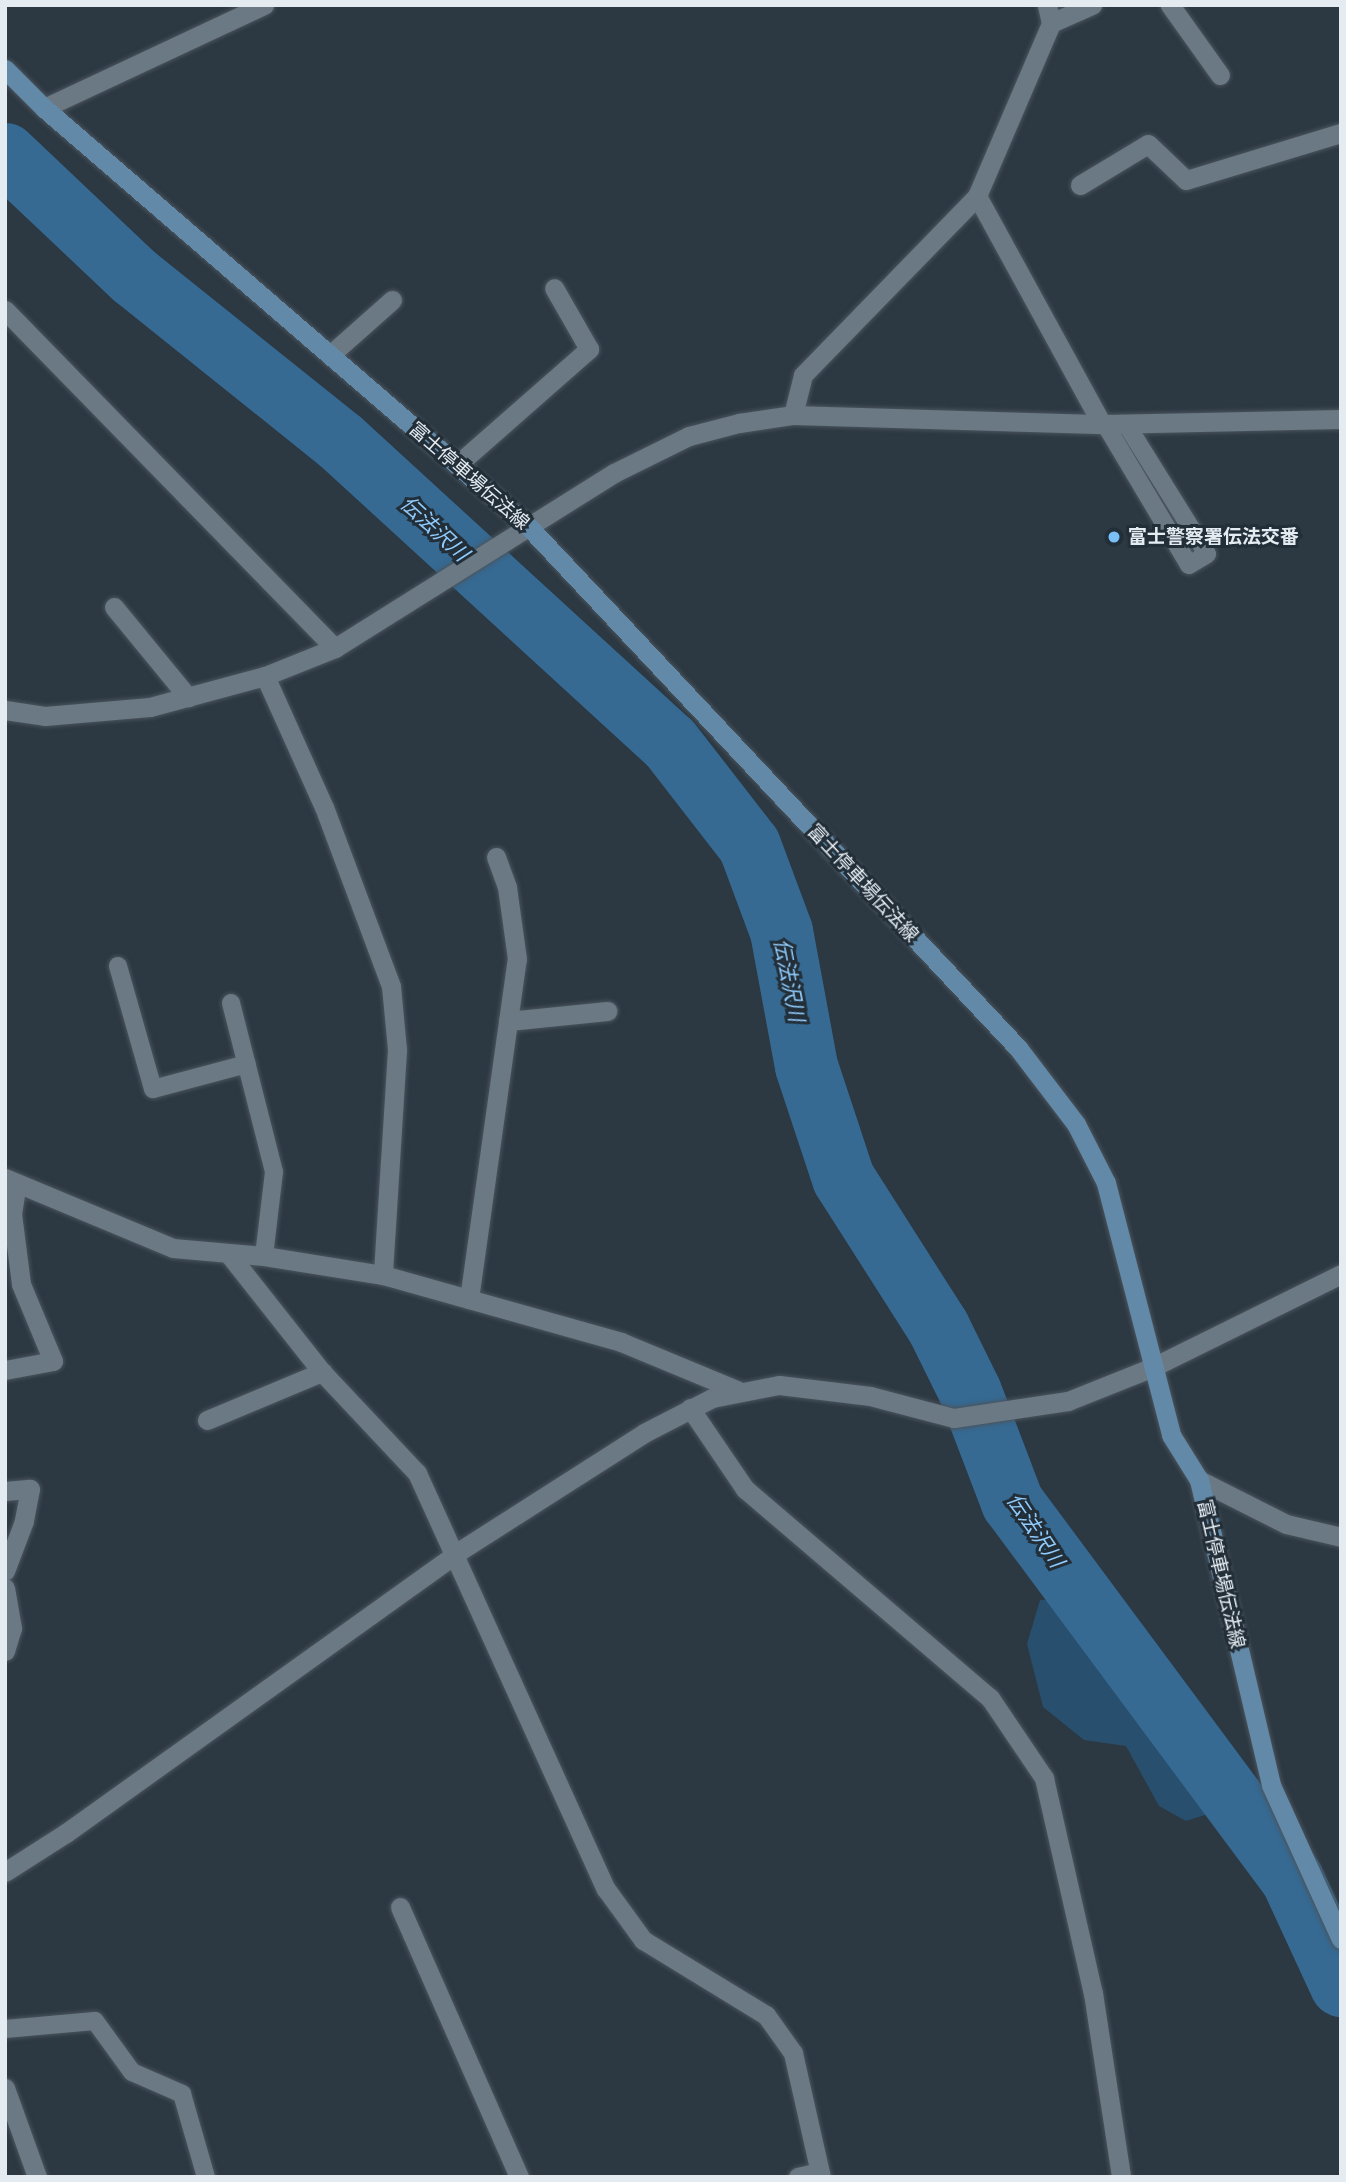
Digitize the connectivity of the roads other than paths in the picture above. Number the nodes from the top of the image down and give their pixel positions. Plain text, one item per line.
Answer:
1 (264, 5) edge
2 (1092, 5) edge
3 (1170, 5) edge
4 (1049, 14) edge
5 (5, 69) edge
6 (1220, 75) dead end
7 (44, 108) junction
8 (1341, 133) edge
9 (1080, 185) dead end
10 (977, 196) junction
11 (554, 288) dead end
12 (392, 300) dead end
13 (5, 310) edge
14 (330, 355) junction
15 (793, 415) junction
16 (1341, 419) edge
17 (1103, 424) junction
18 (1126, 424) junction
19 (457, 465) junction
20 (528, 526) junction
21 (114, 607) dead end
22 (335, 648) junction
23 (265, 676) junction
24 (188, 697) junction
25 (5, 710) edge
26 (496, 857) dead end
27 (118, 966) dead end
28 (231, 1003) dead end
29 (607, 1011) dead end
30 (508, 1021) junction
31 (247, 1063) junction
32 (11, 1181) edge
33 (229, 1253) junction
34 (264, 1256) junction
35 (1341, 1274) edge
36 (383, 1275) junction
37 (469, 1299) junction
38 (1153, 1367) junction
39 (5, 1370) edge
40 (322, 1372) junction
41 (737, 1390) junction
42 (690, 1408) junction
43 (207, 1420) dead end
44 (1199, 1480) junction
45 (5, 1492) edge
46 (1341, 1537) edge
47 (455, 1554) junction
48 (5, 1571) edge
49 (5, 1588) edge
50 (5, 1651) edge
51 (5, 1872) edge
52 (400, 1907) dead end
53 (1341, 1939) edge
54 (5, 2029) edge
55 (5, 2088) edge
56 (820, 2175) edge
57 (37, 2177) edge
58 (206, 2177) edge
59 (519, 2177) edge
60 (798, 2177) edge
61 (1121, 2177) edge

1 - 7 street
2 - 4 street
3 - 6 street
4 - 10 street
5 - 7 main road, 富士停車場伝法線
7 - 14 main road, 富士停車場伝法線
8 - 9 street
10 - 15 street
10 - 17 street
11 - 19 street
12 - 14 street
13 - 22 street
14 - 19 main road, 富士停車場伝法線
15 - 17 street
15 - 20 street
16 - 18 street
17 - 18 street
17 - 18 lane
19 - 20 main road, 富士停車場伝法線
20 - 22 street
20 - 38 main road, 富士停車場伝法線
21 - 24 street
22 - 23 street
23 - 24 street
23 - 36 street
24 - 25 street
26 - 30 street
27 - 31 lane
28 - 31 lane
29 - 30 street
30 - 37 street
31 - 34 lane
32 - 33 street
32 - 39 street
33 - 34 street
33 - 40 street
34 - 36 street
35 - 38 street
36 - 37 street
37 - 41 street
38 - 41 street
38 - 44 main road, 富士停車場伝法線
40 - 43 street
40 - 47 street
41 - 42 street
42 - 47 street
42 - 61 street
44 - 46 street
44 - 53 main road, 富士停車場伝法線
45 - 48 street
47 - 51 street
47 - 56 street
49 - 50 street
52 - 59 street
54 - 58 lane
55 - 57 street
56 - 60 lane

